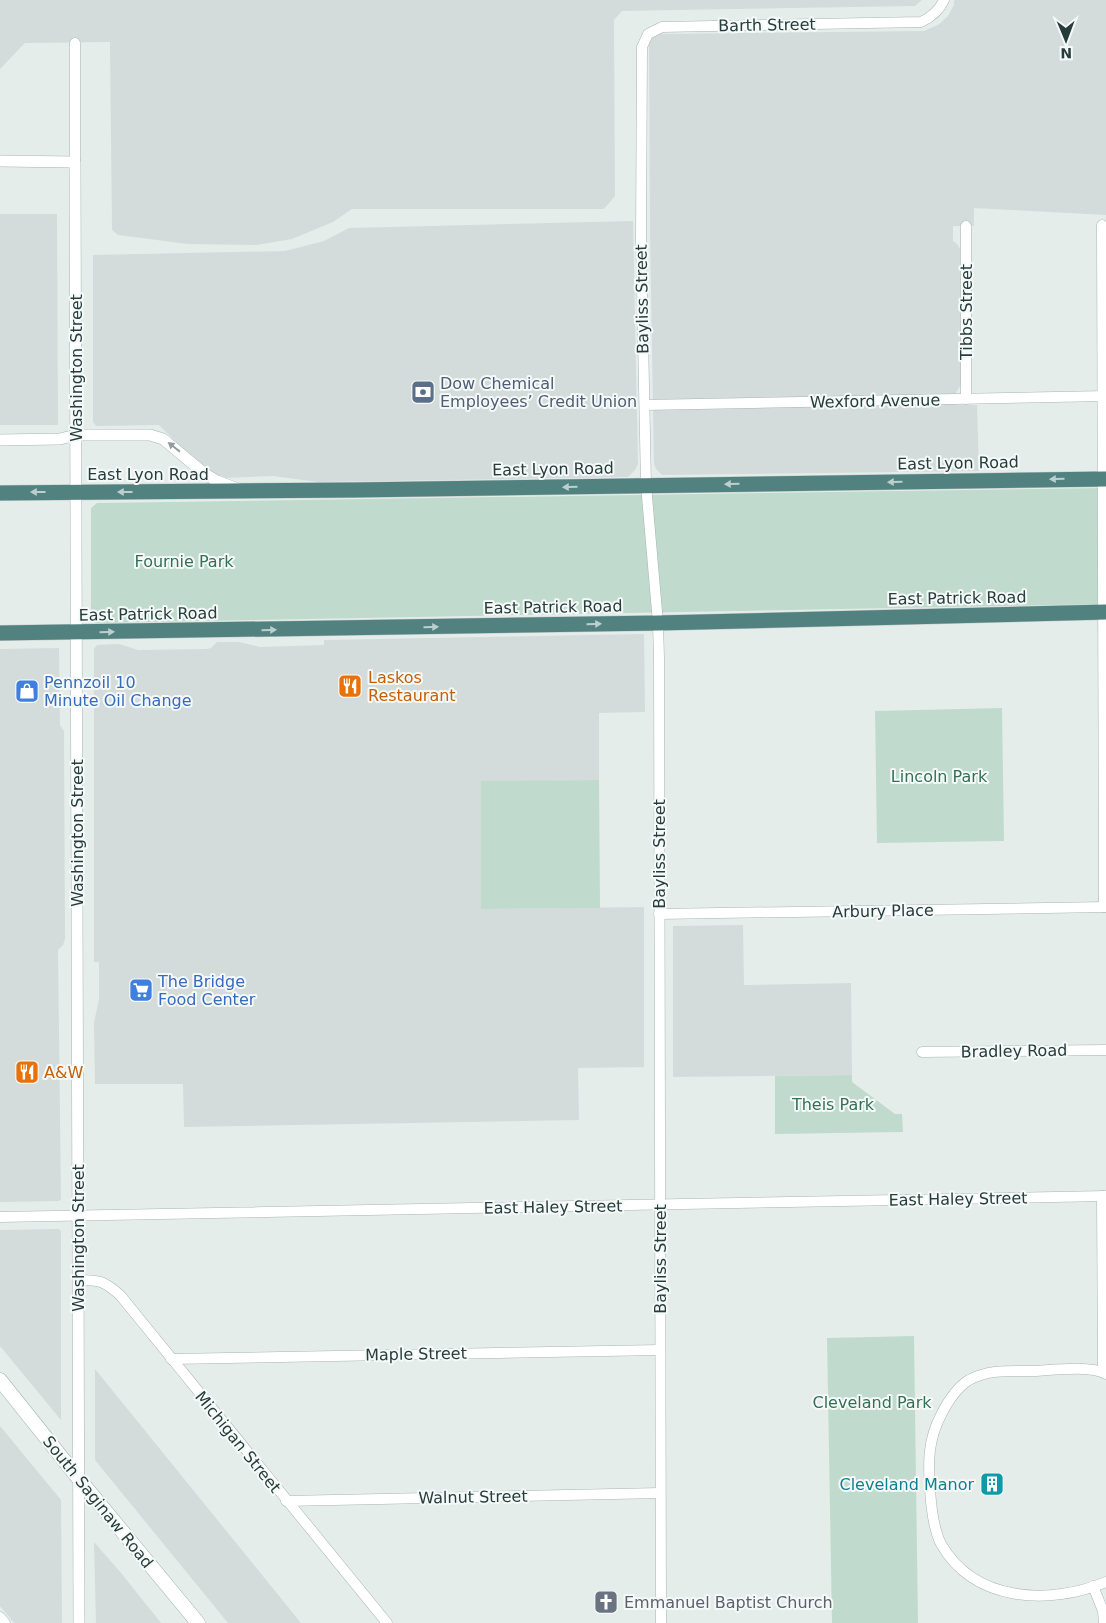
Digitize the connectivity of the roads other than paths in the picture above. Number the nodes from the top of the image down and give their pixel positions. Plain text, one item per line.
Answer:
1 (944, 0) edge
2 (75, 43) dead end
3 (641, 85) joint
4 (0, 161) edge
5 (75, 162) junction
6 (1102, 225) dead end
7 (966, 226) dead end
8 (1104, 396) edge
9 (966, 399) junction
10 (645, 405) junction
11 (76, 435) junction
12 (0, 440) edge
13 (1104, 479) edge
14 (646, 485) junction
15 (76, 492) junction
16 (244, 492) junction
17 (0, 493) edge
18 (1104, 612) edge
19 (658, 623) junction
20 (76, 633) junction
21 (0, 634) edge
22 (1105, 907) edge
23 (659, 914) junction
24 (1106, 1050) edge
25 (922, 1052) dead end
26 (1104, 1196) edge
27 (660, 1205) junction
28 (78, 1216) junction
29 (0, 1217) edge
30 (79, 1280) junction
31 (660, 1350) junction
32 (171, 1359) junction
33 (1105, 1373) edge
34 (0, 1380) edge
35 (78, 1479) junction
36 (660, 1493) junction
37 (286, 1501) junction
38 (1106, 1582) edge
39 (1093, 1586) junction
40 (0, 1617) edge
41 (5, 1623) edge
42 (79, 1623) edge
43 (198, 1623) edge
44 (387, 1623) edge
45 (661, 1623) edge
46 (1104, 1623) edge

1 - 3 street, Barth Street
2 - 5 street, Washington Street
3 - 10 street, Bayliss Street
4 - 5 street
5 - 11 street, Washington Street
6 - 8 street
7 - 9 street, Tibbs Street
8 - 9 street, Wexford Avenue
8 - 13 street
9 - 10 street, Wexford Avenue
10 - 14 street, Bayliss Street
11 - 12 street
11 - 15 street, Washington Street
16 -> 11 street
13 -> 14 highway, East Lyon Road
13 - 18 street
14 -> 16 highway, East Lyon Road
14 - 19 street, Bayliss Street
16 -> 15 highway, East Lyon Road
15 -> 17 highway, East Lyon Road
15 - 20 street, Washington Street
18 - 19 highway, East Patrick Road
18 - 22 street
20 -> 19 highway, East Patrick Road
19 - 23 street, Bayliss Street
20 - 21 highway, East Patrick Road
20 - 28 street, Washington Street
22 - 23 street, Arbury Place
23 - 27 street, Bayliss Street
24 - 25 street, Bradley Road
26 - 27 street, East Haley Street
26 - 33 street
27 - 28 street, East Haley Street
27 - 31 street, Bayliss Street
28 - 29 street, East Haley Street
28 - 30 street, Washington Street
30 - 32 street, Michigan Street
30 - 35 street, Washington Street
31 - 32 street, Maple Street
31 - 36 street, Bayliss Street
32 - 37 street, Michigan Street
33 - 39 street
34 - 35 main road, South Saginaw Road
35 - 42 street, Washington Street
35 - 43 main road, South Saginaw Road
36 - 37 street, Walnut Street
36 - 45 street, Bayliss Street
37 - 44 street, Michigan Street
38 - 39 street
39 - 46 street
40 - 41 street

